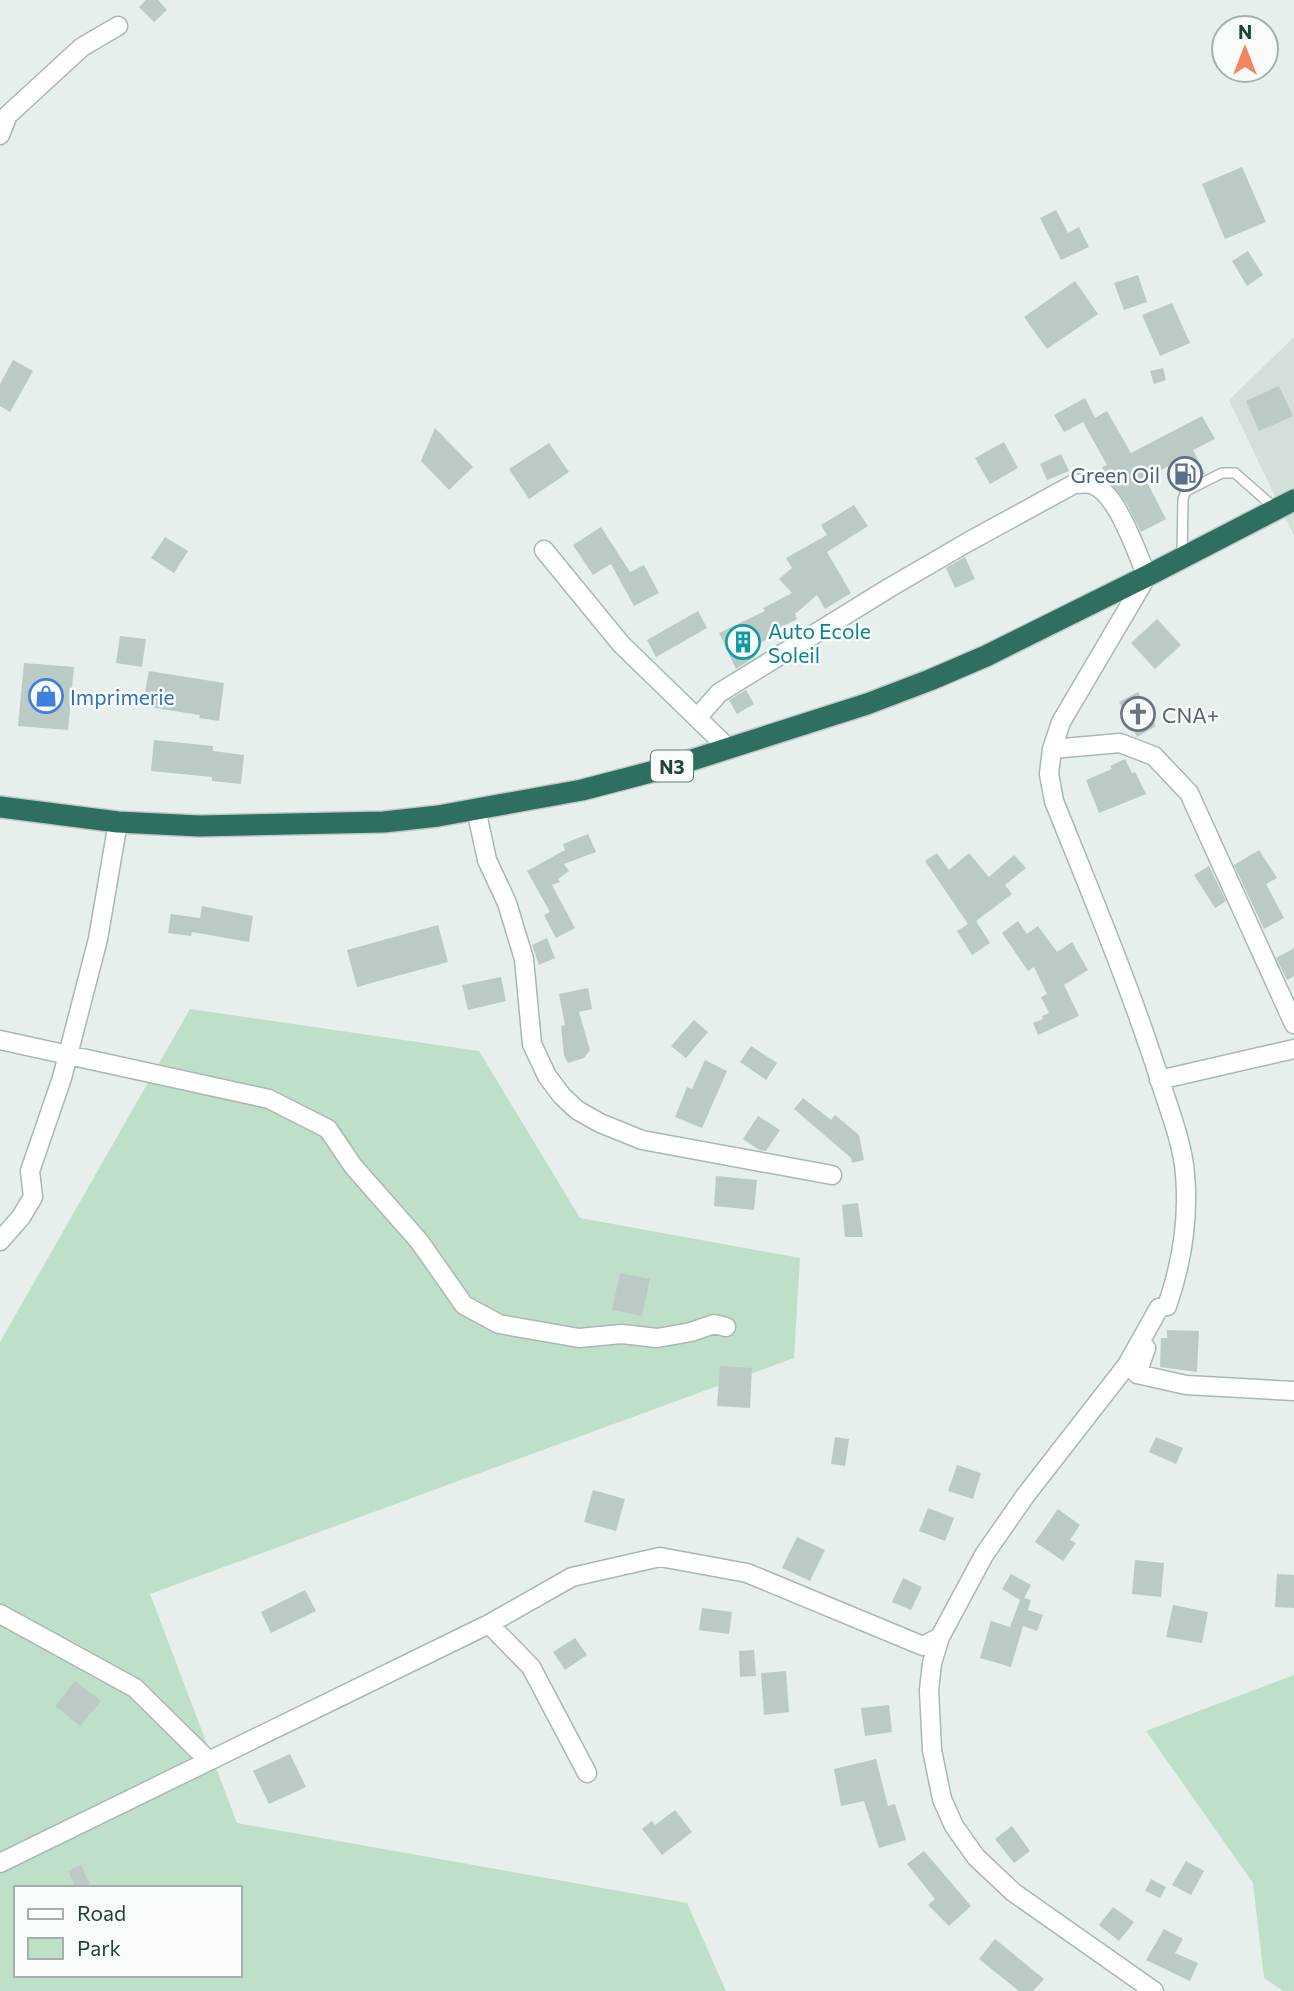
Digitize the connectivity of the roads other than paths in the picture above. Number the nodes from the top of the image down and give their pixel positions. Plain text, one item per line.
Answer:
1 (118, 26) dead end
2 (0, 135) edge
3 (1285, 504) edge
4 (544, 550) dead end
5 (1181, 558) junction
6 (1147, 576) junction
7 (697, 718) junction
8 (728, 748) junction
9 (1052, 749) junction
10 (0, 807) edge
11 (475, 809) junction
12 (118, 822) junction
13 (1294, 1024) edge
14 (0, 1040) edge
15 (1294, 1049) edge
16 (67, 1055) junction
17 (1159, 1080) junction
18 (832, 1175) dead end
19 (0, 1241) edge
20 (1159, 1308) junction
21 (726, 1327) dead end
22 (1294, 1391) edge
23 (0, 1614) edge
24 (489, 1624) junction
25 (940, 1637) junction
26 (209, 1761) junction
27 (587, 1773) dead end
28 (0, 1863) edge
29 (1154, 1991) edge

1 - 2 street
3 - 5 highway, N3
3 - 5 lane
4 - 7 street
5 - 6 highway, N3
6 - 7 street
6 - 8 highway, N3
6 - 9 street
7 - 8 street
8 - 11 highway, N3
9 - 13 street
9 - 17 street
10 - 12 highway, N3
11 - 12 highway, N3
11 - 18 street
12 - 16 street
14 - 16 street
15 - 17 street
16 - 19 street
16 - 21 street
17 - 20 street
20 - 22 street
20 - 25 street
23 - 26 street
24 - 25 street
24 - 26 street
24 - 27 street
25 - 29 street
26 - 28 street

